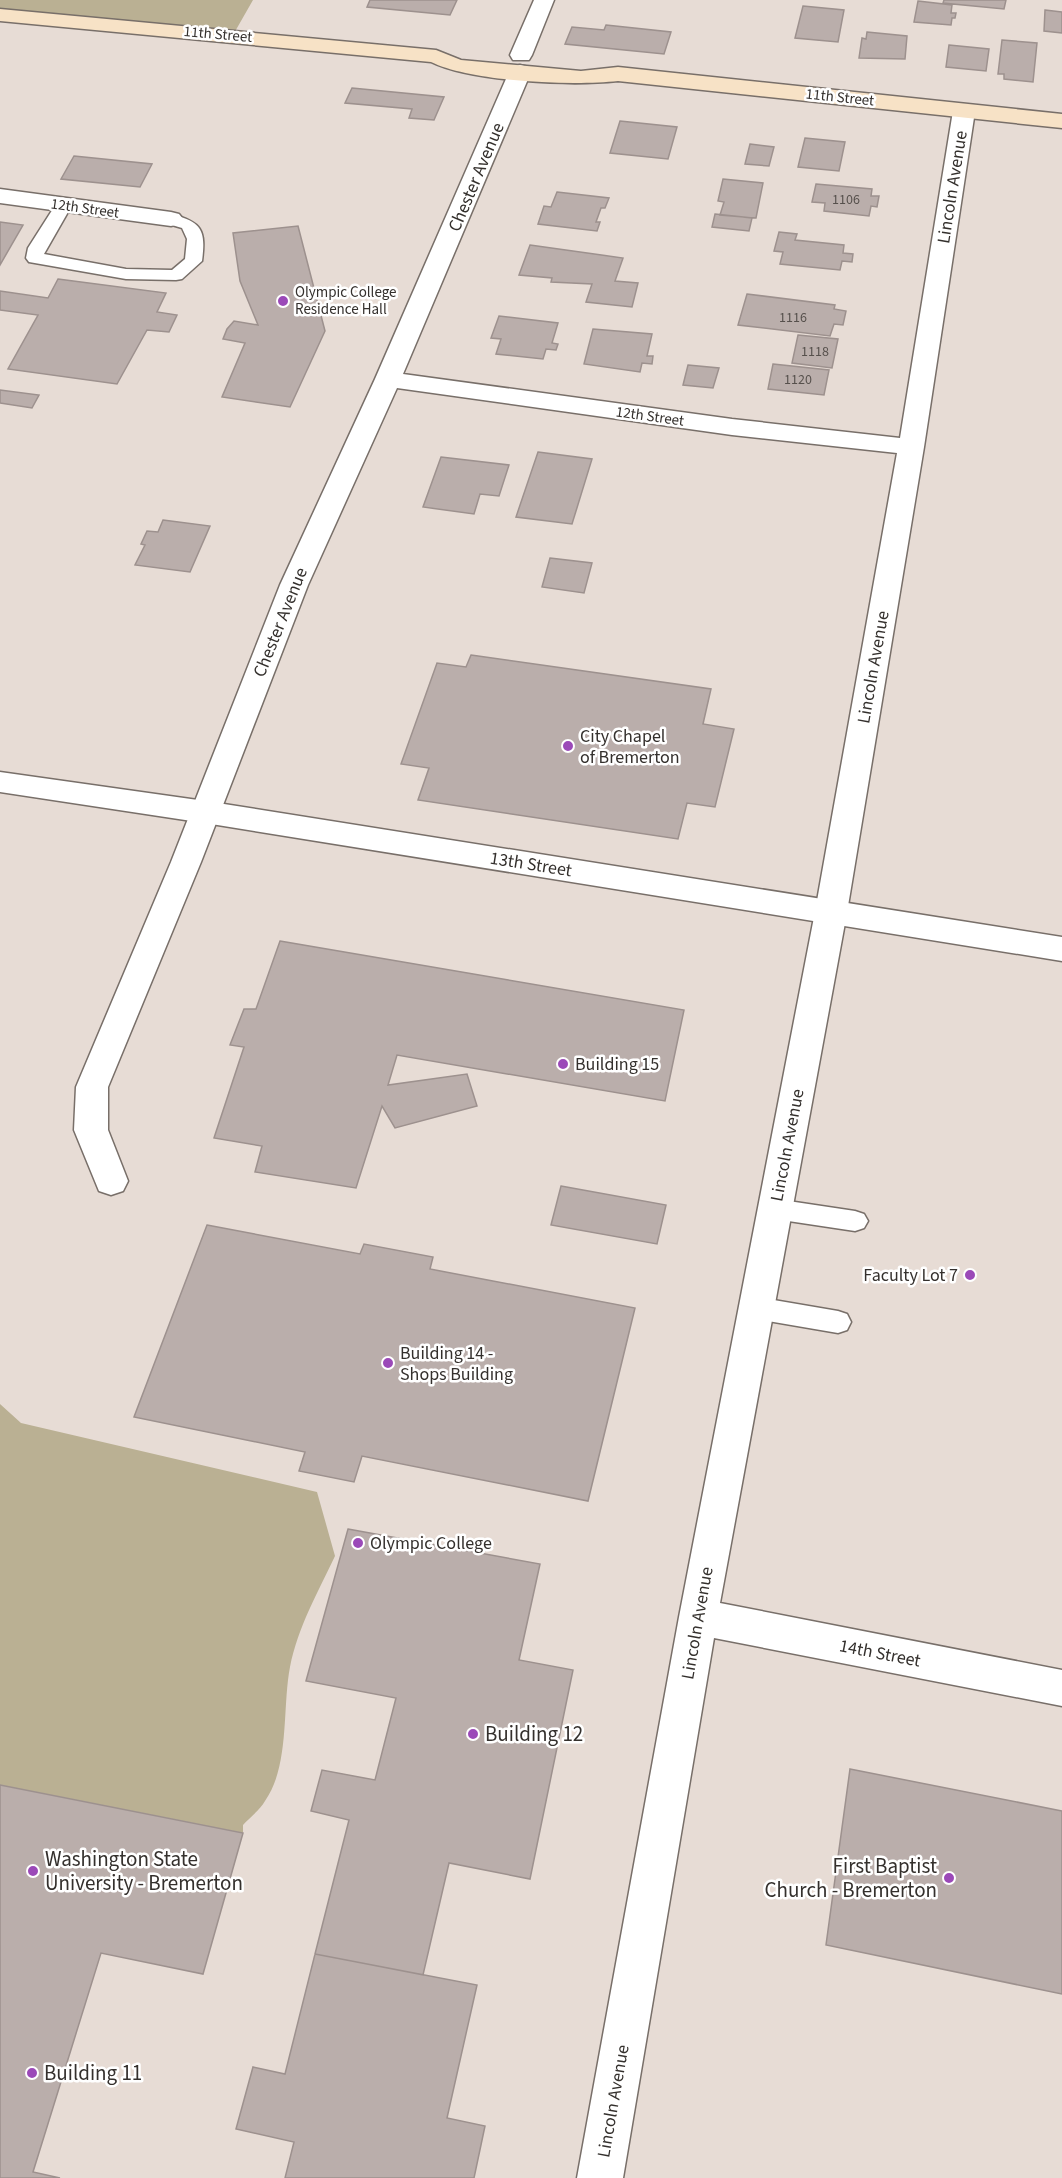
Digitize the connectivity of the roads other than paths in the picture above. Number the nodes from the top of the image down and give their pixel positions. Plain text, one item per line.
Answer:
1 (544, 0) edge
2 (0, 15) edge
3 (520, 63) junction
4 (964, 111) junction
5 (1062, 121) edge
6 (0, 196) edge
7 (64, 205) junction
8 (171, 219) joint
9 (388, 380) junction
10 (911, 447) junction
11 (0, 782) edge
12 (205, 812) junction
13 (831, 912) junction
14 (1062, 949) edge
15 (111, 1181) dead end
16 (775, 1209) junction
17 (855, 1221) dead end
18 (756, 1308) junction
19 (838, 1322) dead end
20 (698, 1617) junction
21 (1062, 1688) edge
22 (606, 2177) edge

1 - 3 street, Chester Avenue
2 - 3 main road, 11th Street
3 - 4 main road, 11th Street
3 - 9 street, Chester Avenue
4 - 5 main road, 11th Street
4 - 10 street, Lincoln Avenue
6 - 7 street, 12th Street
7 - 8 street, 12th Street
7 - 8 lane
9 - 10 street, 12th Street
9 - 12 street, Chester Avenue
10 - 13 street, Lincoln Avenue
11 - 12 street, 13th Street
12 - 13 street, 13th Street
12 - 15 street, Chester Avenue
13 - 14 street, 13th Street
13 - 16 street, Lincoln Avenue
16 - 17 lane
16 - 18 street, Lincoln Avenue
18 - 19 lane
18 - 20 street, Lincoln Avenue
20 - 21 street, 14th Street
20 - 22 street, Lincoln Avenue

